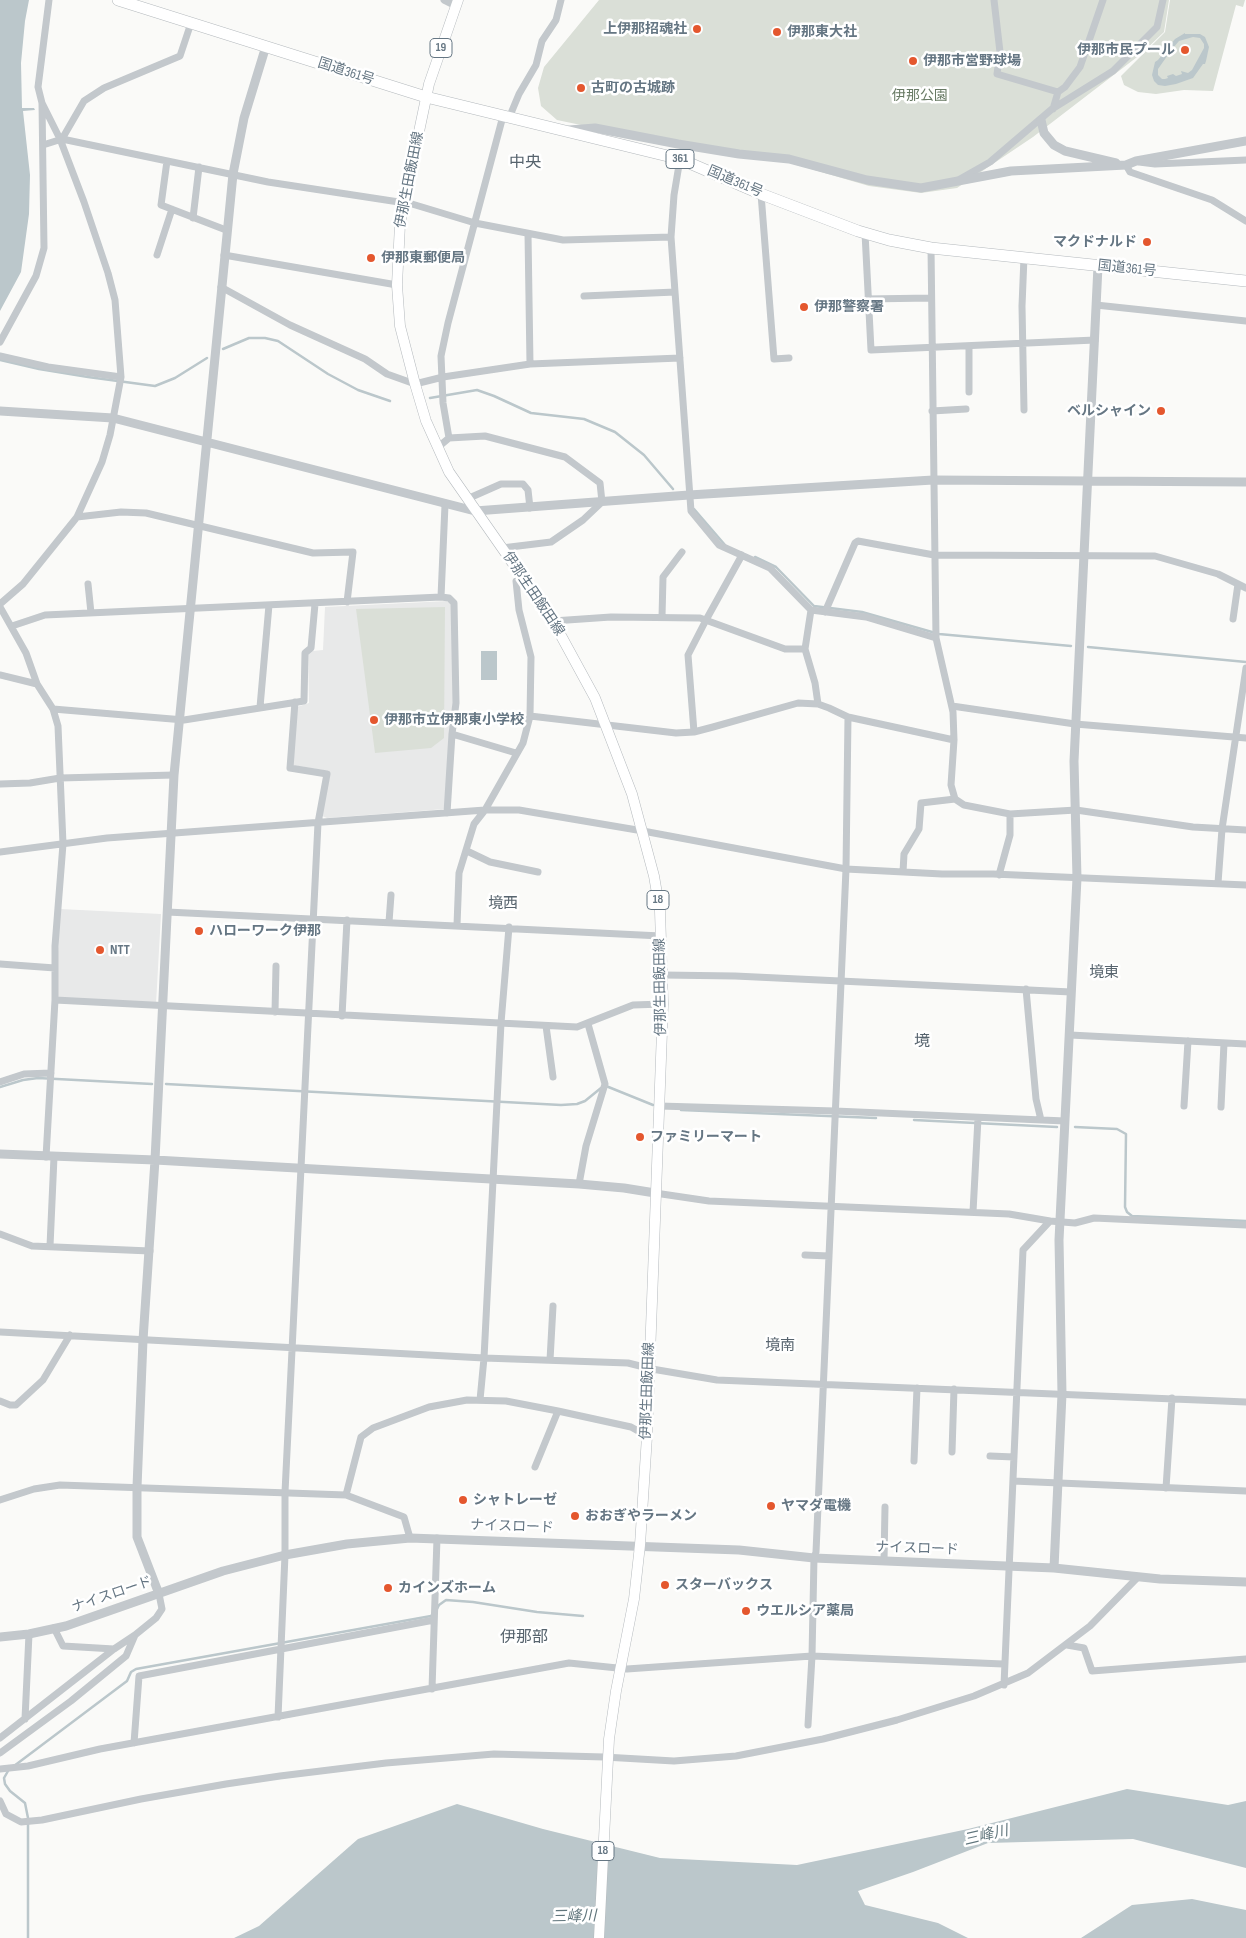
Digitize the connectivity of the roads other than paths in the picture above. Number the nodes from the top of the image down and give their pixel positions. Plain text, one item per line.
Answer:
1 (49, 0) edge
2 (118, 0) edge
3 (444, 0) edge
4 (561, 0) edge
5 (994, 0) edge
6 (1103, 0) edge
7 (1163, 0) edge
8 (457, 3) edge
9 (190, 23) junction
10 (266, 46) junction
11 (1058, 92) junction
12 (426, 97) junction
13 (42, 103) junction
14 (1052, 109) junction
15 (506, 117) junction
16 (1041, 120) junction
17 (566, 130) junction
18 (61, 139) junction
19 (1246, 141) edge
20 (43, 145) junction
21 (680, 159) junction
22 (1246, 160) edge
23 (167, 161) junction
24 (1136, 161) junction
25 (1126, 165) junction
26 (198, 167) junction
27 (233, 174) junction
28 (956, 182) junction
29 (761, 194) junction
30 (404, 203) junction
31 (172, 209) junction
32 (193, 218) junction
33 (1246, 221) edge
34 (475, 223) junction
35 (226, 230) junction
36 (864, 233) junction
37 (528, 234) junction
38 (671, 237) junction
39 (931, 248) junction
40 (157, 255) dead end
41 (224, 255) junction
42 (1024, 257) junction
43 (1098, 266) junction
44 (1246, 281) edge
45 (397, 285) junction
46 (221, 287) junction
47 (675, 292) junction
48 (584, 296) dead end
49 (931, 298) junction
50 (867, 299) junction
51 (1096, 305) junction
52 (1246, 321) edge
53 (1095, 340) junction
54 (0, 342) edge
55 (1023, 343) junction
56 (969, 346) junction
57 (932, 347) junction
58 (0, 356) edge
59 (680, 358) junction
60 (789, 358) dead end
61 (530, 364) junction
62 (121, 377) junction
63 (443, 377) junction
64 (414, 384) junction
65 (969, 392) dead end
66 (966, 409) dead end
67 (1024, 410) dead end
68 (0, 411) edge
69 (932, 411) junction
70 (113, 418) junction
71 (449, 438) junction
72 (206, 442) junction
73 (437, 448) junction
74 (933, 480) junction
75 (1088, 481) junction
76 (1246, 482) edge
77 (689, 495) junction
78 (467, 498) junction
79 (602, 502) junction
80 (445, 505) junction
81 (530, 508) junction
82 (475, 511) junction
83 (77, 517) junction
84 (198, 525) junction
85 (502, 548) junction
86 (682, 552) dead end
87 (742, 555) junction
88 (934, 555) junction
89 (1084, 556) junction
90 (523, 578) junction
91 (88, 584) dead end
92 (1238, 584) junction
93 (1246, 588) edge
94 (441, 597) junction
95 (347, 602) junction
96 (315, 604) junction
97 (269, 605) junction
98 (0, 606) edge
99 (191, 608) junction
100 (826, 609) junction
101 (811, 610) junction
102 (90, 613) junction
103 (662, 617) junction
104 (1233, 619) dead end
105 (706, 620) junction
106 (553, 621) junction
107 (12, 626) junction
108 (936, 635) junction
109 (805, 650) junction
110 (1246, 668) edge
111 (0, 675) edge
112 (37, 684) junction
113 (295, 702) junction
114 (818, 704) junction
115 (952, 706) junction
116 (52, 708) junction
117 (260, 708) junction
118 (530, 716) junction
119 (848, 717) junction
120 (180, 719) junction
121 (606, 724) junction
122 (1075, 724) junction
123 (694, 732) junction
124 (452, 734) junction
125 (1236, 737) junction
126 (1246, 738) edge
127 (954, 740) junction
128 (516, 753) junction
129 (174, 776) junction
130 (60, 778) junction
131 (0, 784) edge
132 (955, 799) junction
133 (485, 810) junction
134 (1076, 810) junction
135 (447, 813) junction
136 (1010, 814) junction
137 (318, 823) junction
138 (1222, 829) junction
139 (1246, 830) edge
140 (643, 831) junction
141 (172, 834) junction
142 (63, 844) junction
143 (467, 851) junction
144 (0, 852) edge
145 (846, 869) junction
146 (538, 872) dead end
147 (903, 872) junction
148 (999, 874) junction
149 (1077, 878) junction
150 (1218, 883) junction
151 (1246, 885) edge
152 (391, 895) dead end
153 (167, 912) junction
154 (314, 918) junction
155 (347, 920) junction
156 (389, 922) junction
157 (457, 925) junction
158 (509, 927) junction
159 (661, 936) junction
160 (0, 964) edge
161 (276, 966) dead end
162 (55, 968) junction
163 (663, 975) junction
164 (841, 981) junction
165 (1026, 989) junction
166 (1071, 992) junction
167 (55, 1000) junction
168 (664, 1004) junction
169 (163, 1006) junction
170 (275, 1012) junction
171 (310, 1014) junction
172 (342, 1016) junction
173 (501, 1024) junction
174 (588, 1024) junction
175 (546, 1026) junction
176 (1070, 1035) junction
177 (1188, 1041) junction
178 (1224, 1043) junction
179 (1246, 1044) edge
180 (51, 1077) junction
181 (553, 1077) dead end
182 (0, 1082) edge
183 (659, 1106) junction
184 (1184, 1106) dead end
185 (1222, 1107) dead end
186 (835, 1115) junction
187 (1041, 1120) junction
188 (978, 1121) junction
189 (1065, 1121) junction
190 (0, 1154) edge
191 (50, 1157) junction
192 (155, 1160) junction
193 (300, 1169) junction
194 (493, 1179) junction
195 (578, 1184) junction
196 (656, 1193) junction
197 (831, 1206) junction
198 (973, 1212) junction
199 (1050, 1220) junction
200 (1060, 1221) junction
201 (1246, 1225) edge
202 (0, 1234) edge
203 (50, 1246) junction
204 (150, 1251) junction
205 (806, 1255) dead end
206 (829, 1256) junction
207 (553, 1306) dead end
208 (0, 1332) edge
209 (70, 1335) junction
210 (143, 1340) junction
211 (293, 1348) junction
212 (484, 1358) junction
213 (550, 1360) junction
214 (648, 1367) junction
215 (823, 1384) junction
216 (917, 1388) junction
217 (954, 1389) junction
218 (1017, 1392) junction
219 (1062, 1394) junction
220 (1172, 1398) junction
221 (480, 1400) junction
222 (0, 1401) edge
223 (1246, 1402) edge
224 (558, 1411) junction
225 (647, 1436) junction
226 (952, 1452) dead end
227 (990, 1456) dead end
228 (1014, 1456) junction
229 (914, 1461) dead end
230 (534, 1467) dead end
231 (1012, 1481) junction
232 (1058, 1483) junction
233 (137, 1487) junction
234 (1166, 1488) junction
235 (1246, 1491) edge
236 (285, 1492) junction
237 (346, 1495) junction
238 (0, 1500) edge
239 (886, 1507) dead end
240 (410, 1538) junction
241 (437, 1538) junction
242 (640, 1545) junction
243 (285, 1555) junction
244 (814, 1558) junction
245 (884, 1561) junction
246 (1009, 1566) junction
247 (1054, 1568) junction
248 (1138, 1577) junction
249 (1246, 1582) edge
250 (159, 1594) junction
251 (434, 1620) junction
252 (54, 1628) junction
253 (29, 1634) junction
254 (135, 1635) junction
255 (0, 1637) edge
256 (1067, 1645) junction
257 (114, 1649) junction
258 (280, 1650) junction
259 (812, 1656) junction
260 (1246, 1659) edge
261 (1003, 1664) junction
262 (620, 1669) junction
263 (1004, 1685) junction
264 (432, 1688) junction
265 (278, 1717) junction
266 (25, 1718) junction
267 (808, 1725) dead end
268 (0, 1738) edge
269 (134, 1743) junction
270 (0, 1753) edge
271 (608, 1761) junction
272 (0, 1769) edge
273 (0, 1801) edge
274 (599, 1938) edge

1 - 13 street
2 - 9 highway, 国道361号 / 361
3 - 8 street
4 - 15 street
5 - 11 street
6 - 11 street
7 - 14 street
8 - 12 main road, 19
9 - 10 highway, 国道361号 / 361
9 - 18 street
10 - 12 highway, 国道361号 / 361
10 - 27 street
11 - 14 street
12 - 15 highway, 国道361号 / 361
12 - 30 main road, 伊那生田飯田線 / 18
13 - 18 street
13 - 20 street
14 - 16 street
15 - 17 highway, 国道361号 / 361
15 - 34 street
16 - 25 street
16 - 28 street
17 - 21 highway, 国道361号 / 361
17 - 28 street
18 - 20 street
18 - 23 street
18 - 62 street
19 - 24 street
20 - 54 street
21 - 29 highway, 国道361号 / 361
21 - 38 street
22 - 24 street
23 - 26 street
23 - 31 street
24 - 25 street
25 - 28 street
25 - 33 street
26 - 27 street
26 - 32 street
27 - 30 street
27 - 35 street
29 - 36 highway, 国道361号 / 361
29 - 60 street
30 - 34 street
30 - 45 main road, 伊那生田飯田線 / 18
31 - 32 street
31 - 40 street
32 - 35 street
34 - 37 street
34 - 63 street
35 - 41 street
36 - 39 highway, 国道361号 / 361
36 - 50 street
37 - 38 street
37 - 61 street
38 - 47 street
39 - 42 highway, 国道361号 / 361
39 - 49 street
41 - 45 street
41 - 46 street
42 - 43 highway, 国道361号 / 361
42 - 55 street
43 - 44 highway, 国道361号 / 361
43 - 51 street
45 - 64 main road, 伊那生田飯田線 / 18
46 - 64 street
46 - 72 street
47 - 48 street
47 - 59 street
49 - 50 street
49 - 57 street
50 - 57 street
51 - 52 street
51 - 53 street
53 - 55 street
53 - 75 street
55 - 56 street
55 - 67 street
56 - 57 street
56 - 65 street
57 - 69 street
58 - 62 street
59 - 61 street
59 - 77 street
61 - 63 street
62 - 70 street
63 - 64 street
63 - 71 street
64 - 73 main road, 伊那生田飯田線 / 18
66 - 69 street
68 - 70 street
69 - 74 street
70 - 72 street
70 - 83 street
71 - 73 street
71 - 79 street
72 - 80 street
72 - 84 street
73 - 78 main road, 伊那生田飯田線 / 18
74 - 75 street
74 - 77 street
74 - 88 street
75 - 76 street
75 - 89 street
77 - 79 street
77 - 87 street
78 - 81 street
78 - 82 main road, 伊那生田飯田線 / 18
79 - 81 street
79 - 85 street
80 - 82 street
80 - 94 street
81 - 82 street
82 - 85 main road, 伊那生田飯田線 / 18
83 - 84 street
83 - 98 street
84 - 95 street
84 - 99 street
85 - 90 main road, 伊那生田飯田線 / 18
86 - 103 street
87 - 101 street
87 - 105 street
88 - 89 street
88 - 100 street
88 - 108 street
89 - 92 street
89 - 122 street
90 - 106 main road, 伊那生田飯田線 / 18
90 - 118 street
91 - 102 street
92 - 93 street
92 - 104 street
94 - 95 street
94 - 124 street
95 - 96 street
96 - 97 street
96 - 113 street
97 - 99 street
97 - 117 street
98 - 107 street
99 - 102 street
99 - 120 street
100 - 101 street
100 - 108 street
101 - 109 street
102 - 107 street
103 - 105 street
103 - 106 street
105 - 109 street
105 - 123 street
106 - 121 main road, 伊那生田飯田線 / 18
107 - 112 street
108 - 115 street
109 - 114 street
110 - 125 street
111 - 112 street
112 - 116 street
113 - 117 street
113 - 137 street
114 - 119 street
114 - 123 street
115 - 122 street
115 - 127 street
116 - 120 street
116 - 130 street
117 - 120 street
118 - 121 street
118 - 128 street
119 - 127 street
119 - 145 street
120 - 129 street
121 - 123 street
121 - 140 main road, 伊那生田飯田線 / 18
122 - 125 street
122 - 134 street
124 - 128 street
124 - 135 street
125 - 126 street
125 - 138 street
127 - 132 street
128 - 133 street
129 - 130 street
129 - 141 street
130 - 131 street
130 - 142 street
132 - 136 street
132 - 147 street
133 - 135 street
133 - 140 street
133 - 143 street
134 - 136 street
134 - 138 street
134 - 149 street
135 - 137 street
136 - 148 street
137 - 141 street
137 - 154 street
138 - 139 street
138 - 150 street
140 - 145 street
140 - 159 main road, 伊那生田飯田線 / 18
141 - 142 street
141 - 153 street
142 - 144 street
142 - 162 street
143 - 146 street
143 - 157 street
145 - 147 street
145 - 164 street
147 - 148 street
148 - 149 street
149 - 150 street
149 - 166 street
150 - 151 street
152 - 156 street
153 - 154 street
153 - 169 street
154 - 155 street
154 - 171 street
155 - 156 street
155 - 172 street
156 - 157 street
157 - 158 street
158 - 159 street
158 - 173 street
159 - 163 main road, 伊那生田飯田線 / 18
160 - 162 street
161 - 170 street
162 - 167 street
163 - 164 street
163 - 168 main road, 伊那生田飯田線 / 18
164 - 165 street
164 - 186 street
165 - 166 street
165 - 187 street
166 - 176 street
167 - 169 street
167 - 180 street
168 - 174 street
168 - 183 main road, 伊那生田飯田線 / 18
169 - 170 street
169 - 192 street
170 - 171 street
171 - 172 street
171 - 193 street
172 - 173 street
173 - 175 street
173 - 194 street
174 - 175 street
174 - 195 street
175 - 181 street
176 - 177 street
176 - 189 street
177 - 178 street
177 - 184 street
178 - 179 street
178 - 185 street
180 - 182 street
180 - 191 street
183 - 186 street
183 - 196 main road, 伊那生田飯田線 / 18
186 - 188 street
186 - 197 street
187 - 188 street
187 - 189 street
188 - 198 street
189 - 200 street
190 - 191 street
191 - 192 street
191 - 203 street
192 - 193 street
192 - 204 street
193 - 194 street
193 - 211 street
194 - 195 street
194 - 212 street
195 - 196 street
196 - 197 street
196 - 214 main road, 伊那生田飯田線 / 18
197 - 198 street
197 - 206 street
198 - 199 street
199 - 200 street
199 - 218 street
200 - 201 street
200 - 219 street
202 - 203 street
203 - 204 street
204 - 210 street
205 - 206 street
206 - 215 street
207 - 213 street
208 - 209 street
209 - 210 street
209 - 222 street
210 - 211 street
210 - 233 street
211 - 212 street
211 - 236 street
212 - 213 street
212 - 221 street
213 - 214 street
214 - 215 street
214 - 225 main road, 伊那生田飯田線 / 18
215 - 216 street
215 - 244 street
216 - 217 street
216 - 229 street
217 - 218 street
217 - 226 street
218 - 219 street
218 - 228 street
219 - 220 street
219 - 232 street
220 - 223 street
220 - 234 street
221 - 224 street
221 - 237 street
224 - 225 street
224 - 230 street
225 - 242 main road, 伊那生田飯田線 / 18
227 - 228 street
228 - 231 street
231 - 232 street
231 - 246 street
232 - 234 street
232 - 247 street
233 - 236 street
233 - 238 street
233 - 250 street
234 - 235 street
236 - 237 street
236 - 243 street
237 - 240 street
239 - 245 street
240 - 241 street, ナイスロード
240 - 243 street, ナイスロード
241 - 242 street, ナイスロード
241 - 251 street
242 - 244 street, ナイスロード
242 - 262 main road, 伊那生田飯田線 / 18
243 - 250 street, ナイスロード
243 - 258 street
244 - 245 street, ナイスロード
244 - 259 street
245 - 246 street, ナイスロード
246 - 247 street, ナイスロード
246 - 261 street
247 - 248 street, ナイスロード
248 - 249 street, ナイスロード
248 - 256 street
250 - 252 street, ナイスロード
250 - 254 street
251 - 258 street
251 - 264 street
252 - 253 street, ナイスロード
252 - 257 street
253 - 255 street, ナイスロード
253 - 266 street
254 - 257 street
254 - 270 street
256 - 260 street
256 - 263 street
257 - 266 street
258 - 265 street
258 - 269 street
259 - 261 street
259 - 262 street
259 - 267 street
261 - 263 street
262 - 264 street
262 - 271 main road, 伊那生田飯田線 / 18
263 - 271 street
264 - 265 street
265 - 269 street
266 - 268 street
269 - 272 street
271 - 273 street
271 - 274 main road, 伊那生田飯田線 / 18

